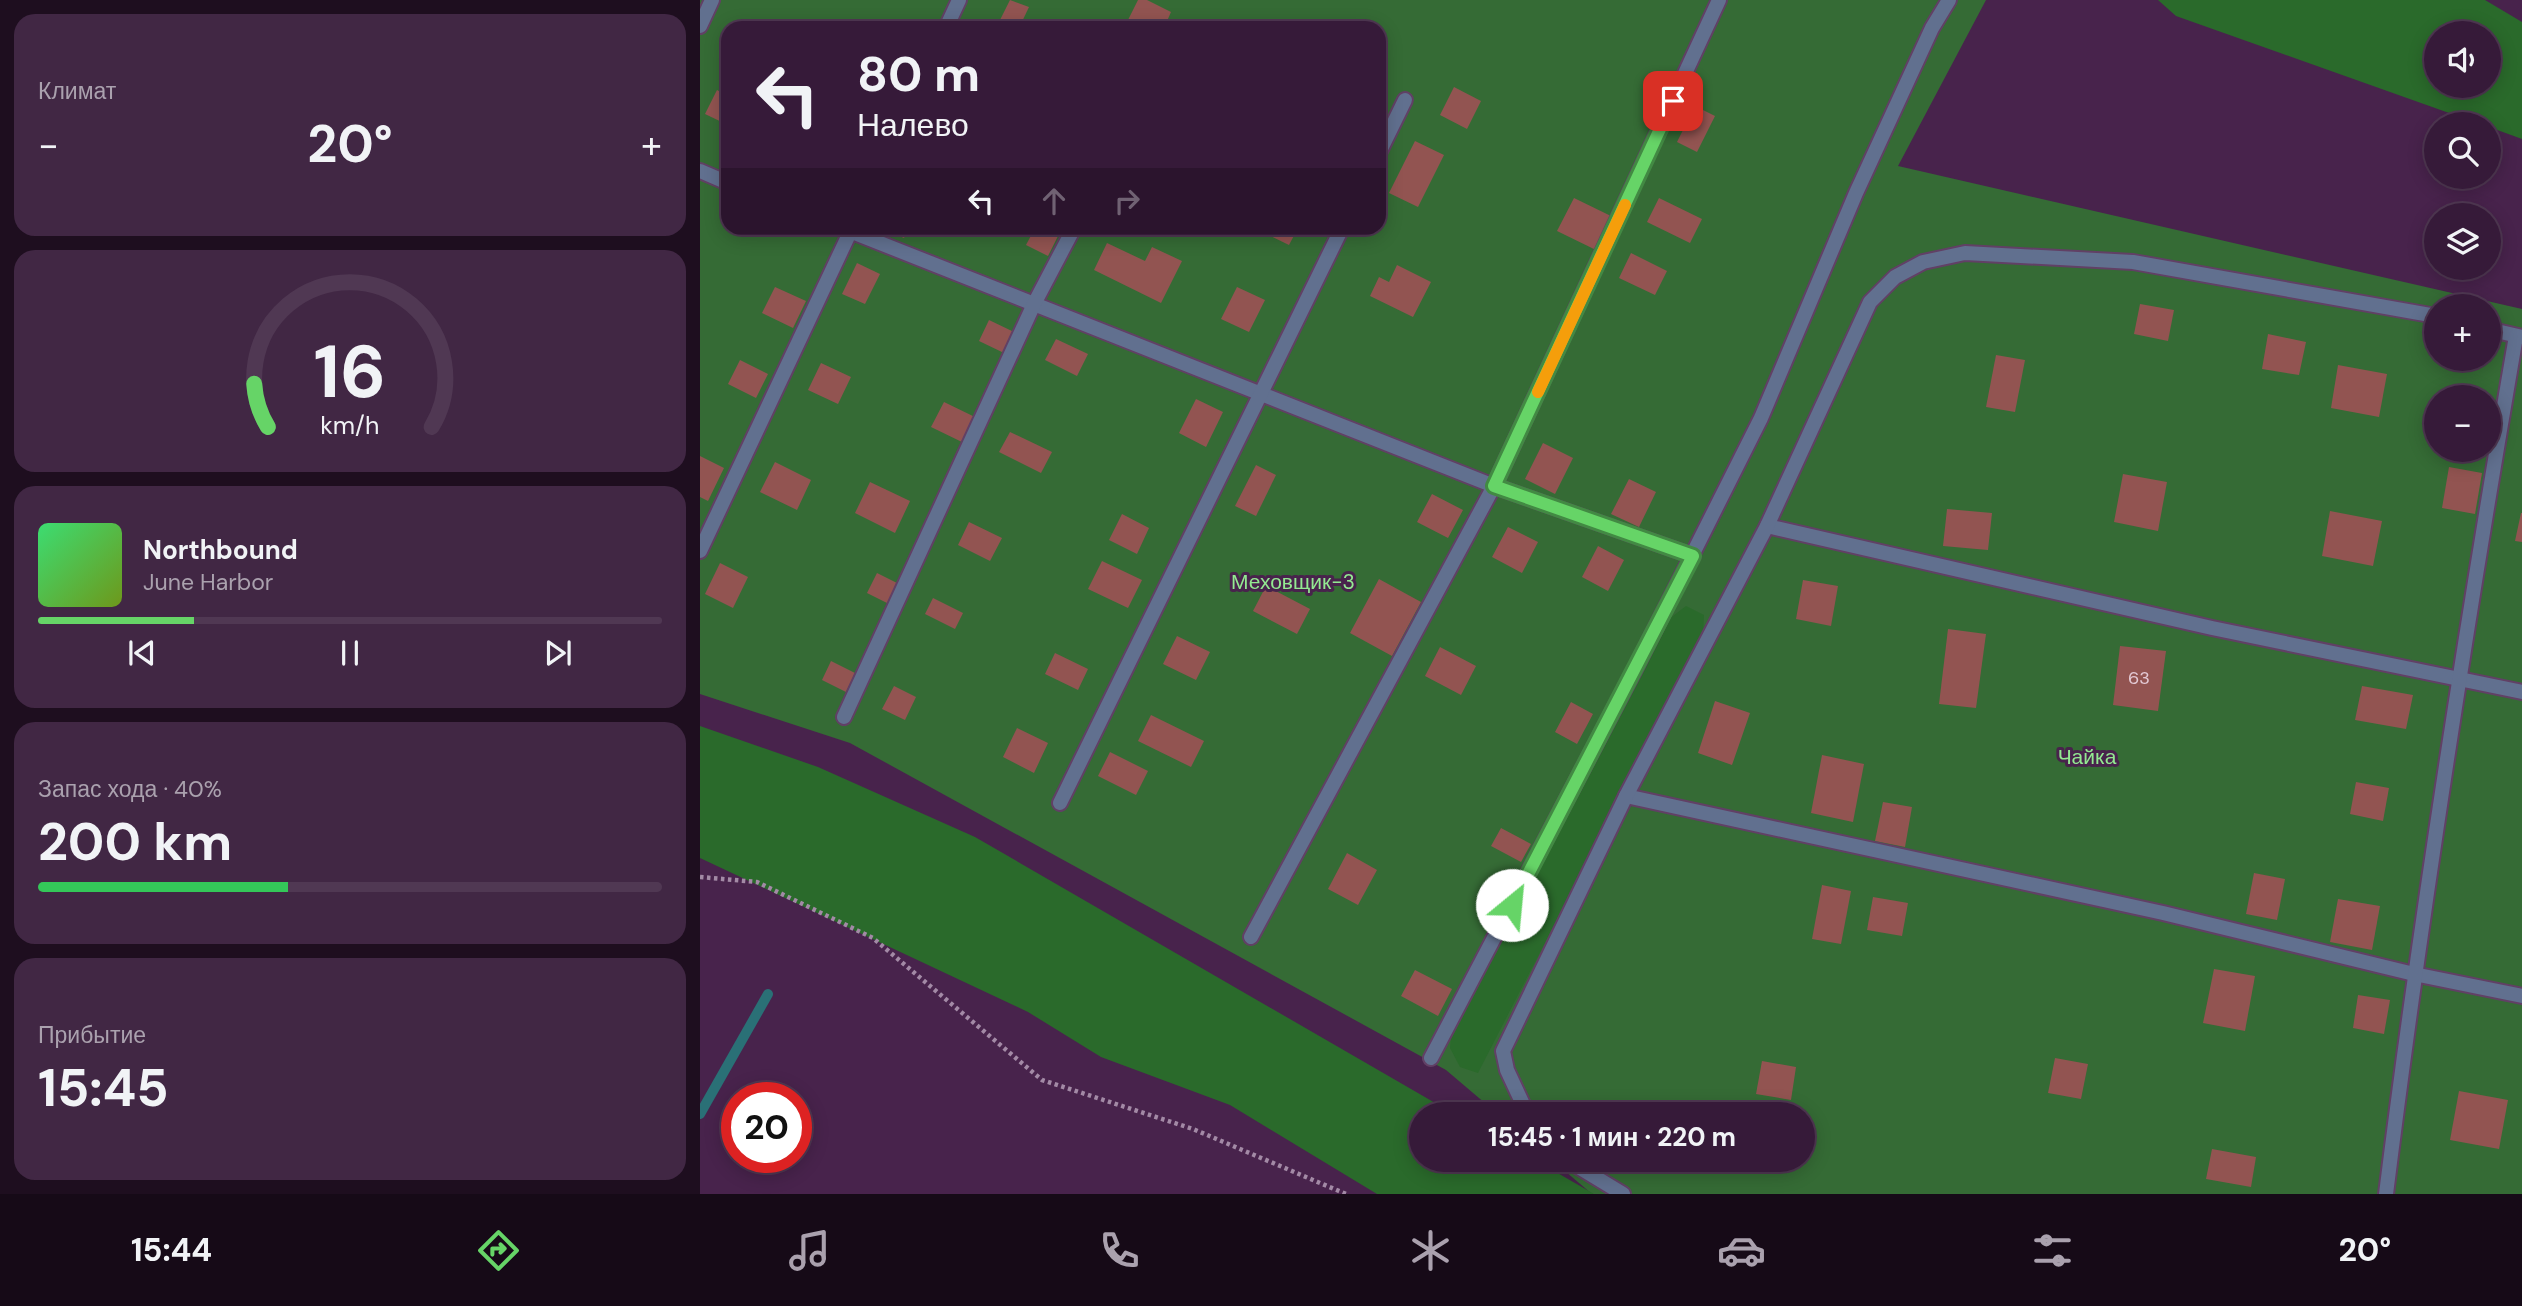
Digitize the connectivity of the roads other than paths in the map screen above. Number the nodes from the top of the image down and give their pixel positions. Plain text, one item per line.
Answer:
1 (712, 0) edge
2 (959, 0) edge
3 (1719, 0) edge
4 (1949, 0) edge
5 (949, 21) edge
6 (700, 26) edge
7 (1405, 100) dead end
8 (1386, 139) edge
9 (700, 172) edge
10 (721, 180) edge
11 (845, 235) edge
12 (863, 235) edge
13 (1070, 235) edge
14 (1339, 235) edge
15 (1034, 304) junction
16 (2424, 314) edge
17 (2501, 332) edge
18 (2519, 337) edge
19 (1261, 393) junction
20 (1494, 486) junction
21 (1767, 526) junction
22 (700, 551) edge
23 (1693, 556) junction
24 (2457, 678) junction
25 (2522, 692) edge
26 (844, 717) dead end
27 (1626, 796) junction
28 (1060, 803) dead end
29 (1251, 937) dead end
30 (2414, 974) junction
31 (2522, 996) edge
32 (1431, 1058) dead end
33 (1522, 1102) edge
34 (1587, 1172) edge
35 (1623, 1194) edge
36 (2386, 1194) edge

1 - 6 lane
2 - 5 lane
3 - 20 lane
4 - 23 lane
7 - 8 lane
9 - 10 lane
11 - 22 lane
12 - 15 lane
13 - 15 lane
14 - 19 lane
15 - 19 lane
15 - 26 lane
16 - 21 lane
17 - 18 lane
18 - 24 lane
19 - 20 lane
19 - 28 lane
20 - 23 lane
20 - 29 lane
21 - 24 lane
21 - 27 lane
23 - 32 lane
24 - 25 lane
24 - 30 lane
27 - 30 lane
27 - 33 lane
30 - 31 lane
30 - 36 lane
34 - 35 lane

